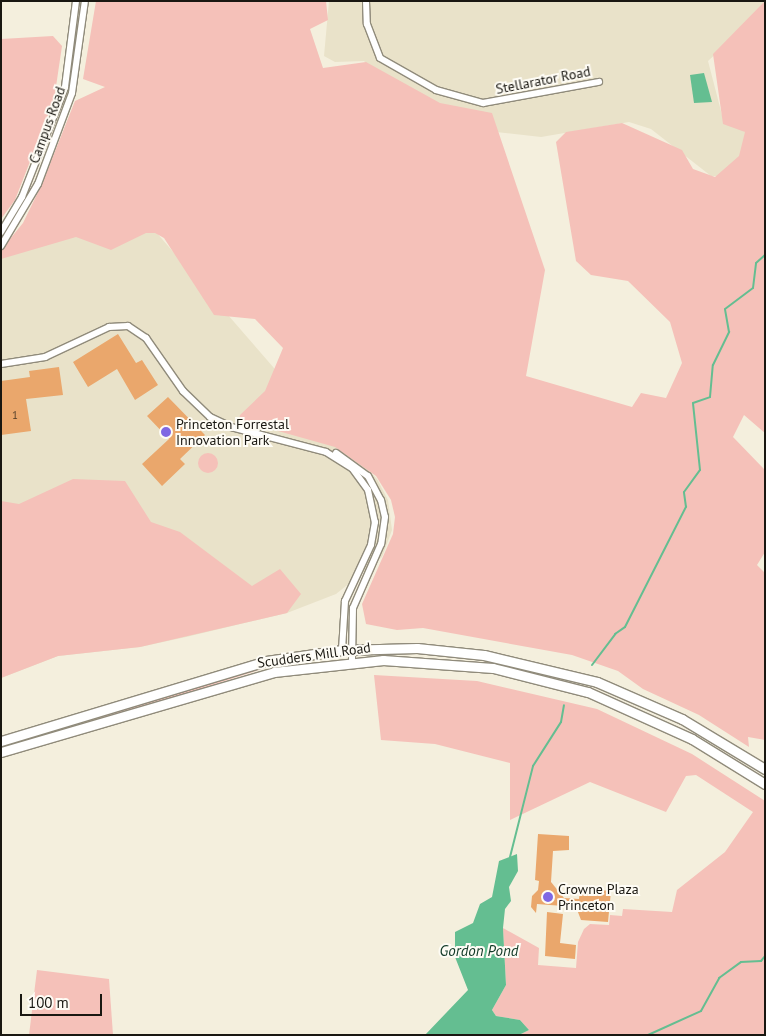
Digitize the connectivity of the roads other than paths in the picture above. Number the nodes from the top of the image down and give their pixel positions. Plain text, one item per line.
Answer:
1 (76, 1) edge
2 (86, 1) edge
3 (366, 1) edge
4 (599, 82) dead end
5 (1, 232) edge
6 (1, 246) edge
7 (1, 364) edge
8 (315, 449) junction
9 (342, 650) junction
10 (352, 650) junction
11 (352, 662) junction
12 (1, 741) edge
13 (1, 752) edge
14 (764, 767) edge
15 (761, 781) edge

1 - 5 street, Campus Road
2 - 6 street, Campus Road
3 - 4 street, Stellarator Road
7 - 8 street
8 - 9 street
8 - 10 street
9 - 10 main road, Scudders Mill Road
9 - 12 main road, Scudders Mill Road
10 - 11 street
10 - 14 main road, Scudders Mill Road
11 - 13 main road, Scudders Mill Road
11 - 15 main road, Scudders Mill Road
14 - 15 main road

